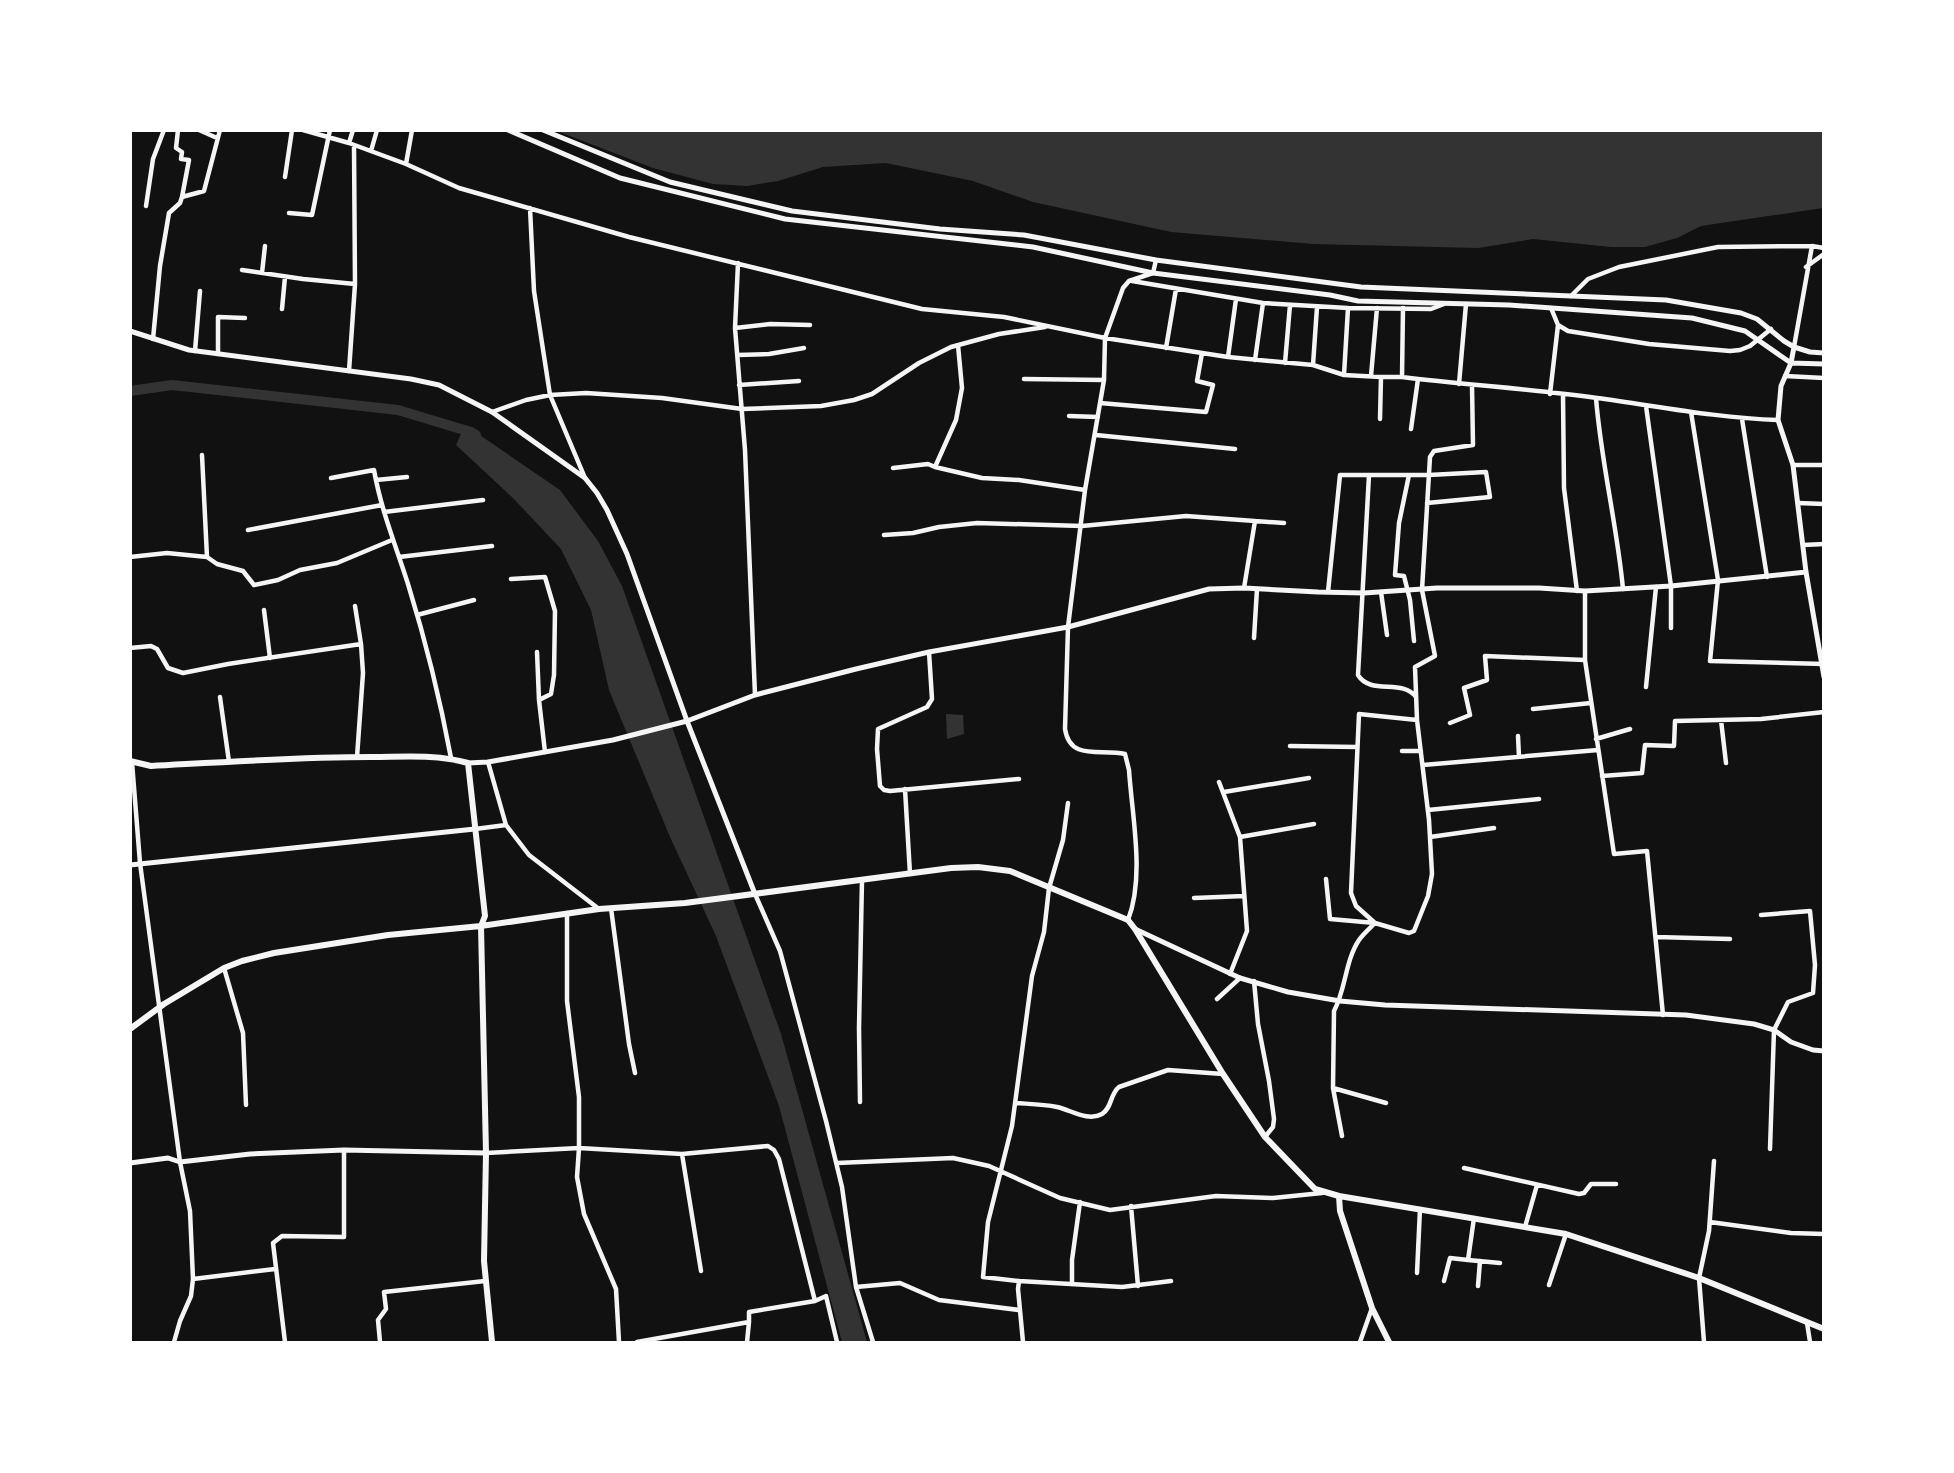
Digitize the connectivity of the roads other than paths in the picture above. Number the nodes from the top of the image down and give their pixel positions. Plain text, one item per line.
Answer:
1 (164, 130) edge
2 (178, 130) edge
3 (199, 130) edge
4 (220, 130) edge
5 (292, 130) edge
6 (303, 130) edge
7 (330, 130) edge
8 (353, 130) edge
9 (377, 130) edge
10 (412, 130) edge
11 (508, 130) edge
12 (543, 130) edge
13 (217, 138) junction
14 (327, 138) junction
15 (351, 144) junction
16 (371, 151) junction
17 (406, 164) junction
18 (285, 177) dead end
19 (182, 196) junction
20 (146, 206) dead end
21 (530, 208) junction
22 (289, 213) dead end
23 (265, 246) dead end
24 (1812, 246) junction
25 (1824, 248) edge
26 (1824, 254) edge
27 (1156, 260) junction
28 (738, 263) junction
29 (1806, 267) junction
30 (242, 270) dead end
31 (262, 273) junction
32 (1153, 273) junction
33 (285, 277) junction
34 (1129, 281) junction
35 (355, 284) junction
36 (1176, 289) junction
37 (200, 291) dead end
38 (1570, 296) junction
39 (1236, 299) junction
40 (1263, 303) junction
41 (1446, 303) junction
42 (1466, 304) junction
43 (1290, 305) junction
44 (1317, 307) junction
45 (1348, 308) junction
46 (1377, 308) junction
47 (1403, 308) junction
48 (1551, 308) junction
49 (282, 309) dead end
50 (245, 318) dead end
51 (810, 325) dead end
52 (1558, 325) junction
53 (1047, 326) junction
54 (735, 328) junction
55 (1771, 329) junction
56 (130, 331) edge
57 (1105, 338) junction
58 (153, 339) junction
59 (1760, 340) junction
60 (958, 345) junction
61 (1794, 347) junction
62 (804, 348) dead end
63 (1166, 348) junction
64 (195, 351) junction
65 (1202, 353) junction
66 (1824, 353) edge
67 (218, 354) junction
68 (738, 355) junction
69 (1228, 357) junction
70 (1255, 360) junction
71 (1285, 363) junction
72 (1791, 363) junction
73 (1824, 364) edge
74 (1313, 366) junction
75 (350, 370) junction
76 (1344, 375) junction
77 (1371, 376) junction
78 (1402, 376) junction
79 (1785, 376) junction
80 (1381, 377) junction
81 (1024, 378) dead end
82 (1824, 378) edge
83 (1418, 379) junction
84 (1104, 380) junction
85 (799, 381) dead end
86 (1459, 384) junction
87 (739, 385) junction
88 (1472, 385) junction
89 (1550, 393) junction
90 (550, 395) junction
91 (1563, 395) junction
92 (1596, 398) junction
93 (1100, 403) junction
94 (1646, 406) junction
95 (742, 409) junction
96 (492, 412) junction
97 (1691, 412) junction
98 (1069, 416) dead end
99 (1098, 417) junction
100 (1380, 419) dead end
101 (1742, 419) junction
102 (1778, 420) junction
103 (1412, 429) dead end
104 (1096, 435) junction
105 (1235, 450) dead end
106 (202, 455) dead end
107 (1793, 465) junction
108 (1824, 465) edge
109 (935, 467) junction
110 (893, 468) dead end
111 (1369, 475) junction
112 (1409, 475) junction
113 (1429, 475) junction
114 (407, 477) dead end
115 (331, 478) dead end
116 (585, 478) junction
117 (376, 480) junction
118 (1085, 490) junction
119 (483, 500) dead end
120 (1427, 503) junction
121 (1798, 503) junction
122 (1824, 504) edge
123 (382, 506) junction
124 (384, 512) junction
125 (1255, 521) junction
126 (1284, 523) dead end
127 (1082, 526) junction
128 (248, 530) dead end
129 (884, 535) dead end
130 (392, 540) junction
131 (1824, 544) edge
132 (1803, 545) junction
133 (492, 546) dead end
134 (130, 557) edge
135 (207, 557) junction
136 (399, 557) junction
137 (1806, 572) junction
138 (1767, 577) junction
139 (511, 579) dead end
140 (1718, 580) junction
141 (1671, 586) junction
142 (1656, 587) junction
143 (1244, 588) junction
144 (1257, 589) junction
145 (1623, 589) junction
146 (1422, 590) junction
147 (1407, 591) junction
148 (1577, 591) junction
149 (1585, 591) junction
150 (1328, 592) junction
151 (1381, 592) junction
152 (1364, 593) junction
153 (474, 600) dead end
154 (354, 606) dead end
155 (264, 610) dead end
156 (417, 615) junction
157 (1068, 627) junction
158 (1671, 628) dead end
159 (1387, 635) dead end
160 (1254, 638) dead end
161 (1414, 641) dead end
162 (361, 644) junction
163 (130, 648) edge
164 (537, 652) dead end
165 (929, 652) junction
166 (270, 658) junction
167 (1585, 660) junction
168 (1822, 664) edge
169 (1824, 678) edge
170 (1646, 687) dead end
171 (755, 695) junction
172 (220, 697) dead end
173 (1416, 697) junction
174 (539, 700) junction
175 (1591, 703) junction
176 (1533, 709) dead end
177 (1824, 712) edge
178 (1418, 720) junction
179 (1722, 720) junction
180 (687, 721) junction
181 (1450, 723) dead end
182 (1630, 729) dead end
183 (1518, 736) dead end
184 (1596, 739) junction
185 (1290, 746) dead end
186 (1356, 747) junction
187 (1598, 750) junction
188 (1402, 751) dead end
189 (1421, 751) junction
190 (545, 752) junction
191 (357, 757) junction
192 (1520, 757) junction
193 (451, 758) junction
194 (131, 762) edge
195 (229, 762) junction
196 (488, 762) junction
197 (468, 763) junction
198 (1726, 763) dead end
199 (1423, 765) junction
200 (1602, 776) junction
201 (1309, 778) dead end
202 (1019, 779) dead end
203 (1219, 782) dead end
204 (905, 789) junction
205 (1224, 792) junction
206 (1539, 799) dead end
207 (1068, 802) dead end
208 (1428, 810) junction
209 (1314, 824) dead end
210 (506, 825) junction
211 (1494, 828) dead end
212 (475, 829) junction
213 (1240, 837) junction
214 (1430, 837) junction
215 (140, 863) junction
216 (130, 865) edge
217 (910, 874) junction
218 (1326, 879) dead end
219 (862, 880) junction
220 (1049, 888) junction
221 (755, 894) junction
222 (1245, 896) junction
223 (1194, 898) dead end
224 (611, 908) junction
225 (599, 909) junction
226 (567, 913) junction
227 (1761, 915) dead end
228 (1128, 920) junction
229 (1375, 923) junction
230 (481, 926) junction
231 (1135, 928) junction
232 (1656, 937) junction
233 (1730, 939) dead end
234 (224, 968) junction
235 (1230, 974) junction
236 (1240, 978) junction
237 (1254, 981) junction
238 (1216, 999) dead end
239 (1340, 1001) junction
240 (159, 1007) junction
241 (1663, 1015) junction
242 (130, 1029) edge
243 (1774, 1030) junction
244 (1824, 1052) edge
245 (635, 1073) dead end
246 (1223, 1074) junction
247 (1334, 1088) junction
248 (860, 1102) dead end
249 (1015, 1102) junction
250 (1386, 1103) dead end
251 (246, 1105) dead end
252 (1342, 1136) dead end
253 (1265, 1137) junction
254 (579, 1148) junction
255 (1770, 1149) dead end
256 (344, 1150) junction
257 (486, 1153) junction
258 (682, 1154) junction
259 (1714, 1161) dead end
260 (180, 1162) junction
261 (130, 1163) edge
262 (837, 1163) junction
263 (1464, 1167) dead end
264 (1001, 1172) junction
265 (1616, 1184) dead end
266 (1537, 1185) junction
267 (1322, 1192) junction
268 (1339, 1196) junction
269 (1080, 1203) junction
270 (1131, 1206) junction
271 (1420, 1209) junction
272 (1474, 1218) junction
273 (1710, 1222) junction
274 (1525, 1227) junction
275 (1566, 1234) junction
276 (1824, 1234) edge
277 (1468, 1260) junction
278 (1480, 1261) junction
279 (1500, 1263) dead end
280 (275, 1269) junction
281 (701, 1271) dead end
282 (1417, 1273) dead end
283 (1699, 1278) junction
284 (193, 1279) junction
285 (485, 1281) junction
286 (1019, 1281) junction
287 (1171, 1281) dead end
288 (1444, 1281) dead end
289 (1072, 1284) junction
290 (1548, 1285) dead end
291 (1138, 1286) junction
292 (1478, 1286) dead end
293 (856, 1287) junction
294 (815, 1301) junction
295 (1372, 1308) junction
296 (1019, 1310) junction
297 (749, 1322) junction
298 (1807, 1323) junction
299 (1824, 1329) edge
300 (174, 1342) edge
301 (285, 1342) edge
302 (380, 1342) edge
303 (492, 1342) edge
304 (619, 1342) edge
305 (638, 1342) edge
306 (747, 1342) edge
307 (837, 1342) edge
308 (873, 1342) edge
309 (1023, 1342) edge
310 (1360, 1342) edge
311 (1389, 1342) edge
312 (1704, 1342) edge
313 (1810, 1342) edge

1 - 20 street
2 - 19 street
3 - 13 street
4 - 13 street
5 - 18 street
6 - 14 street
7 - 14 street
8 - 15 street
9 - 16 street
10 - 17 street
11 - 32 street
12 - 27 street
13 - 19 street
14 - 15 street
14 - 22 street
15 - 16 street
15 - 35 street
16 - 17 street
17 - 21 street
19 - 58 street
21 - 28 street
21 - 90 street
23 - 31 street
24 - 25 street
24 - 29 street
24 - 38 street
26 - 29 street
27 - 32 street
27 - 38 street
28 - 53 street
28 - 54 street
29 - 61 street
30 - 31 street
31 - 33 street
32 - 34 street
32 - 41 street
33 - 35 street
33 - 49 street
34 - 36 street
34 - 57 street
35 - 75 street
36 - 39 street
36 - 63 street
37 - 64 street
38 - 55 street
39 - 40 street
39 - 69 street
40 - 43 street
40 - 70 street
41 - 42 street
41 - 47 street
42 - 48 street
42 - 86 street
43 - 44 street
43 - 71 street
44 - 45 street
44 - 74 street
45 - 46 street
45 - 76 street
46 - 47 street
46 - 77 street
47 - 78 street
48 - 52 street
48 - 59 street
50 - 67 street
51 - 54 street
52 - 59 street
52 - 89 street
53 - 57 street
53 - 60 street
54 - 68 street
55 - 59 street
55 - 61 street
56 - 58 street
57 - 63 street
57 - 84 street
58 - 64 street
59 - 72 street
60 - 95 street
60 - 109 street
61 - 66 street
61 - 72 street
62 - 68 street
63 - 65 street
64 - 67 street
65 - 69 street
65 - 93 street
67 - 75 street
68 - 87 street
69 - 70 street
70 - 71 street
71 - 74 street
72 - 73 street
72 - 79 street
74 - 76 street
75 - 96 street
76 - 77 street
77 - 80 street
78 - 80 street
78 - 83 street
79 - 82 street
79 - 102 street
80 - 100 street
81 - 84 street
83 - 86 street
83 - 103 street
84 - 93 street
85 - 87 street
86 - 88 street
87 - 95 street
88 - 89 street
88 - 113 street
89 - 91 street
90 - 95 street
90 - 96 street
90 - 116 street
91 - 92 street
91 - 148 street
92 - 94 street
92 - 145 street
93 - 99 street
94 - 97 street
94 - 141 street
95 - 171 street
96 - 116 street
97 - 101 street
97 - 140 street
98 - 99 street
99 - 104 street
101 - 102 street
101 - 138 street
102 - 107 street
104 - 105 street
104 - 118 street
106 - 135 street
107 - 108 street
107 - 121 street
109 - 110 street
109 - 118 street
111 - 112 street
111 - 150 street
111 - 152 street
112 - 113 street
112 - 147 street
113 - 120 street
113 - 120 street
114 - 117 street
115 - 117 street
116 - 180 street
117 - 123 street
118 - 127 street
119 - 124 street
120 - 146 street
121 - 122 street
121 - 132 street
123 - 124 street
123 - 128 street
124 - 130 street
125 - 126 street
125 - 127 street
125 - 143 street
127 - 129 street
127 - 157 street
130 - 135 street
130 - 136 street
131 - 132 street
132 - 137 street
133 - 136 street
134 - 135 street
136 - 156 street
137 - 138 street
137 - 168 street
138 - 140 street
139 - 174 street
140 - 141 street
140 - 168 street
141 - 142 street
141 - 158 street
142 - 145 street
142 - 170 street
143 - 144 street
143 - 157 street
144 - 150 street
144 - 160 street
145 - 149 street
146 - 147 street
146 - 148 street
146 - 173 street
147 - 151 street
147 - 161 street
148 - 149 street
149 - 167 street
150 - 152 street
151 - 152 street
151 - 159 street
152 - 173 street
153 - 156 street
154 - 162 street
155 - 166 street
156 - 193 street
157 - 165 street
157 - 228 street
162 - 166 street
162 - 191 street
163 - 166 street
164 - 174 street
165 - 171 street
165 - 204 street
167 - 175 street
167 - 181 street
168 - 169 street
171 - 180 street
172 - 195 street
173 - 178 street
174 - 190 street
175 - 176 street
175 - 184 street
177 - 179 street
178 - 186 street
178 - 189 street
179 - 198 street
179 - 200 street
180 - 190 street
180 - 221 street
182 - 184 street
183 - 192 street
184 - 187 street
185 - 186 street
186 - 229 street
187 - 192 street
187 - 200 street
188 - 189 street
189 - 199 street
190 - 196 street
191 - 193 main road
191 - 195 main road
192 - 199 street
193 - 197 main road
194 - 195 main road
194 - 215 street
196 - 197 street
196 - 210 street
197 - 212 main road
199 - 208 street
200 - 232 street
201 - 205 street
202 - 204 street
203 - 205 street
204 - 217 street
205 - 213 street
206 - 208 street
207 - 220 street
208 - 214 street
209 - 213 street
210 - 212 street
210 - 225 street
211 - 214 street
212 - 215 street
212 - 230 main road
213 - 222 street
214 - 229 street
215 - 216 street
215 - 240 street
217 - 219 main road
217 - 220 main road
218 - 229 street
219 - 221 main road
219 - 248 street
220 - 228 main road
220 - 249 street
221 - 224 main road
221 - 262 street
222 - 223 street
222 - 235 street
224 - 225 main road
224 - 245 street
225 - 226 main road
226 - 230 main road
226 - 254 street
227 - 243 street
228 - 231 main road
229 - 239 street
230 - 234 main road
230 - 257 main road
231 - 235 street
231 - 246 main road
232 - 233 street
232 - 241 street
234 - 240 main road
234 - 251 street
235 - 236 street
236 - 237 street
236 - 238 street
237 - 239 street
237 - 253 street
239 - 241 street
239 - 247 street
240 - 242 main road
240 - 260 street
241 - 243 street
243 - 244 street
243 - 255 street
246 - 249 street
246 - 253 main road
247 - 250 street
247 - 252 street
249 - 264 street
253 - 267 main road
254 - 257 street
254 - 258 street
254 - 304 street
256 - 257 street
256 - 260 street
256 - 280 street
257 - 285 main road
258 - 281 street
258 - 294 street
259 - 273 street
260 - 261 street
260 - 284 street
262 - 264 street
262 - 293 street
263 - 266 street
264 - 269 street
264 - 286 street
265 - 266 street
266 - 274 street
267 - 268 main road
267 - 270 street
268 - 271 main road
268 - 295 main road
269 - 270 street
269 - 289 street
270 - 291 street
271 - 272 main road
271 - 282 street
272 - 274 main road
272 - 277 street
273 - 276 street
273 - 283 street
274 - 275 main road
275 - 283 main road
275 - 290 street
277 - 278 street
277 - 288 street
278 - 279 street
278 - 292 street
280 - 284 street
280 - 301 street
283 - 298 main road
283 - 312 street
284 - 300 street
285 - 302 street
285 - 303 main road
286 - 289 street
286 - 296 street
287 - 291 street
289 - 291 street
293 - 296 street
293 - 308 street
294 - 297 street
294 - 307 street
295 - 310 street
295 - 311 main road
296 - 309 street
297 - 305 street
297 - 306 street
298 - 299 main road
298 - 313 street

